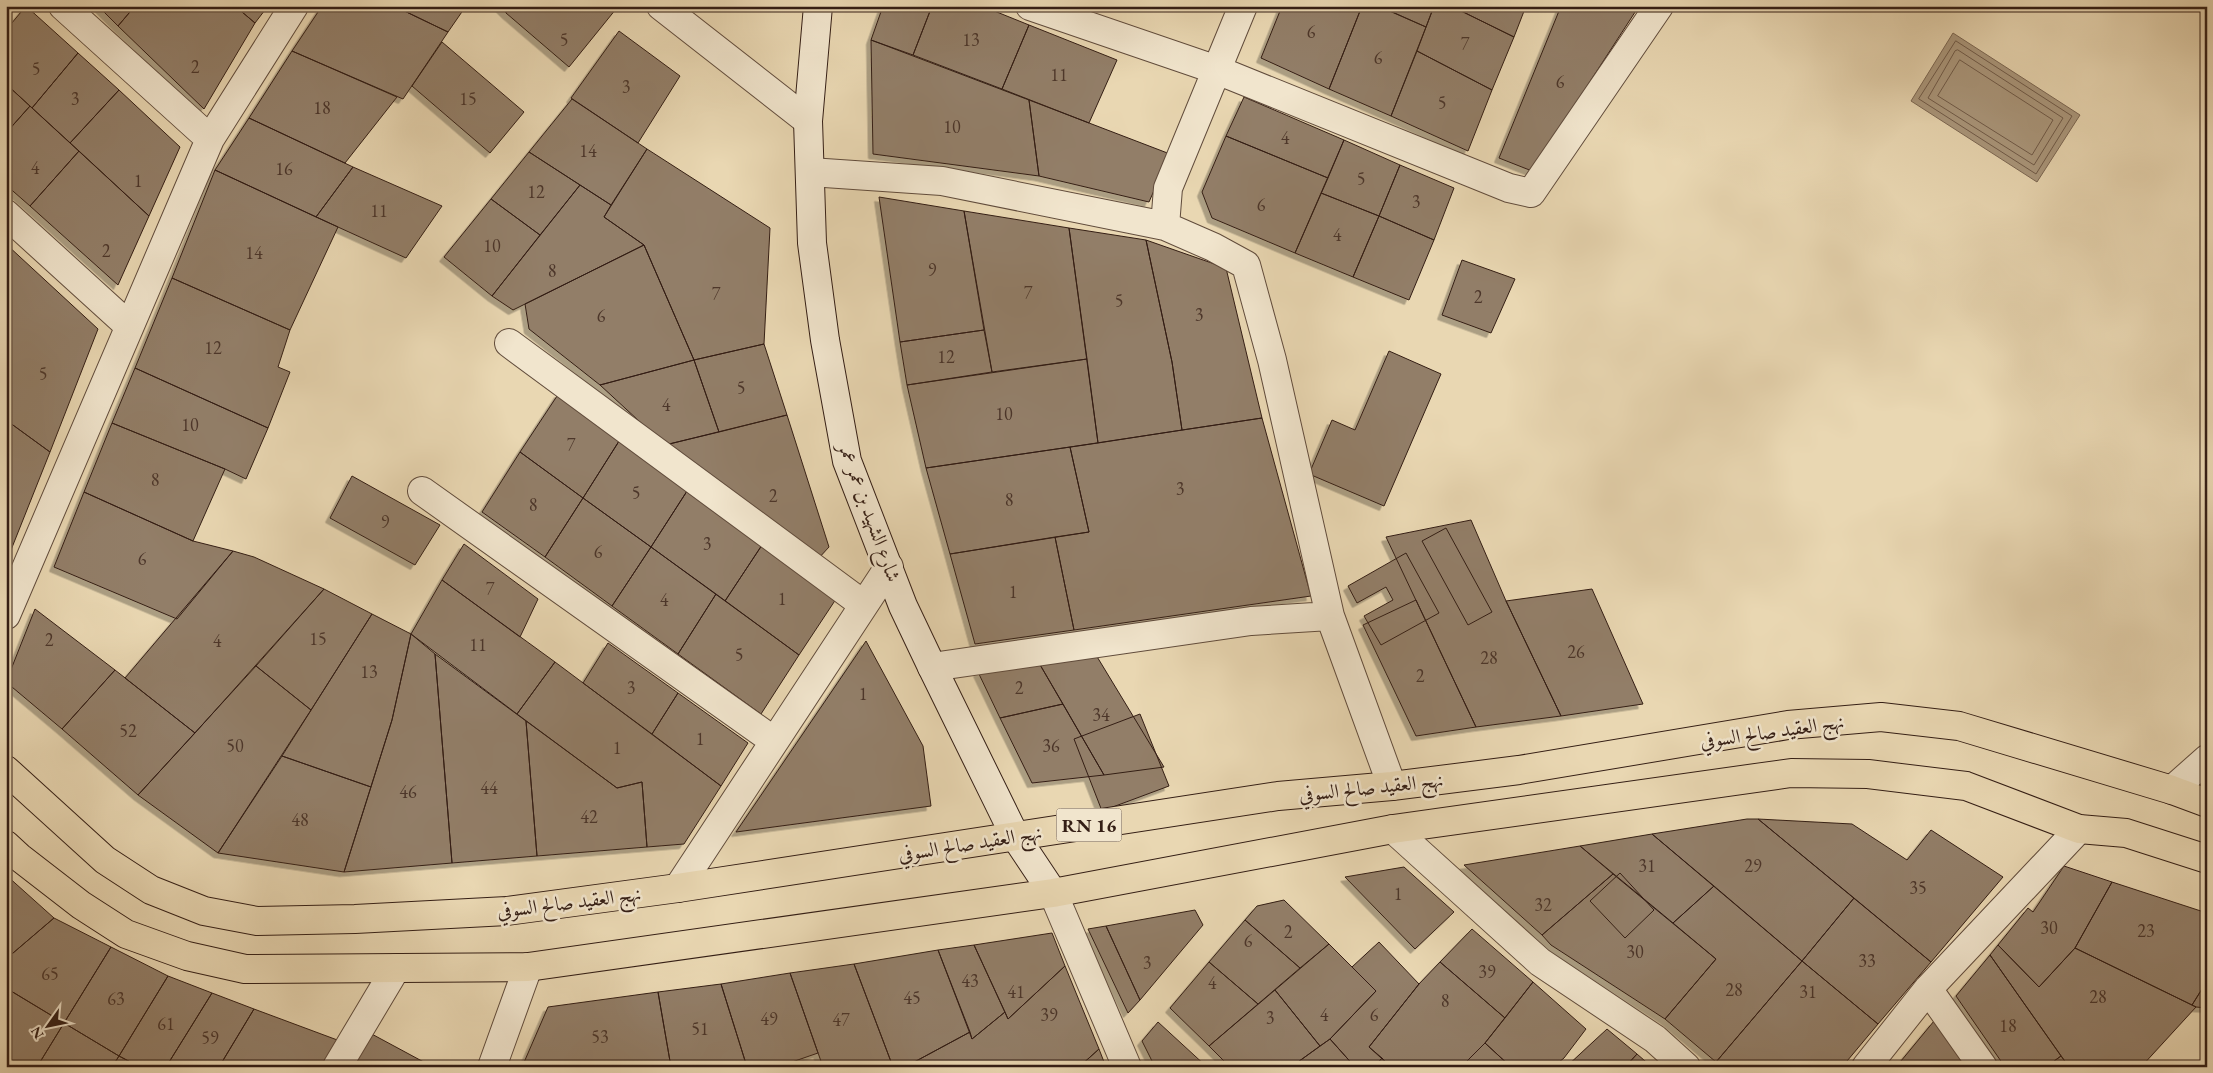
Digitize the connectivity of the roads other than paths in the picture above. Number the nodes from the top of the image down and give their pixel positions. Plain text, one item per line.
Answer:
1 (63, 6) edge
2 (294, 6) edge
3 (661, 6) edge
4 (818, 6) edge
5 (1030, 6) edge
6 (1243, 6) edge
7 (1659, 6) edge
8 (1217, 70) junction
9 (808, 120) junction
10 (210, 139) junction
11 (810, 172) junction
12 (6, 214) edge
13 (1165, 226) junction
14 (129, 326) junction
15 (509, 343) dead end
16 (422, 491) dead end
17 (889, 567) junction
18 (864, 605) junction
19 (6, 615) edge
20 (1330, 616) junction
21 (932, 667) junction
22 (774, 741) junction
23 (2207, 759) edge
24 (6, 770) edge
25 (1392, 786) junction
26 (2172, 790) junction
27 (2207, 803) edge
28 (1393, 829) junction
29 (2079, 829) junction
30 (1014, 836) junction
31 (6, 845) edge
32 (2207, 860) edge
33 (678, 888) junction
34 (1053, 893) junction
35 (528, 967) junction
36 (396, 968) junction
37 (1928, 989) junction
38 (336, 1067) edge
39 (492, 1067) edge
40 (1127, 1067) edge
41 (1686, 1067) edge
42 (1866, 1067) edge
43 (1983, 1067) edge

1 - 10 street
2 - 10 street
3 - 9 street
4 - 9 street, شارع الشهيد بن عمر عمر
5 - 8 street
6 - 8 street
7 - 8 street
8 - 13 street
9 - 11 street, شارع الشهيد بن عمر عمر
10 - 14 street
11 - 13 street
11 - 17 street, شارع الشهيد بن عمر عمر
12 - 14 street
13 - 20 street
14 - 19 street
15 - 18 street
16 - 22 street
17 - 18 street
17 - 21 street, شارع الشهيد بن عمر عمر
18 - 22 street
20 - 21 street
20 - 25 street
21 - 30 street, شارع الشهيد بن عمر عمر
22 - 33 street
23 - 26 street
24 - 33 main road, نهج العقيد صالح السوفي / RN 16
25 - 26 main road, نهج العقيد صالح السوفي / RN 16
25 - 30 main road, نهج العقيد صالح السوفي / RN 16
26 - 27 main road, نهج العقيد صالح السوفي / RN 16
28 - 29 main road
28 - 34 main road
28 - 41 street
29 - 32 main road
29 - 37 street
30 - 33 main road, نهج العقيد صالح السوفي / RN 16
30 - 34 street, شارع الشهيد بن عمر عمر
31 - 36 main road
34 - 35 main road
34 - 40 street, شارع الشهيد بن عمر عمر
35 - 36 main road
35 - 39 street
36 - 38 street
37 - 42 street
37 - 43 street

